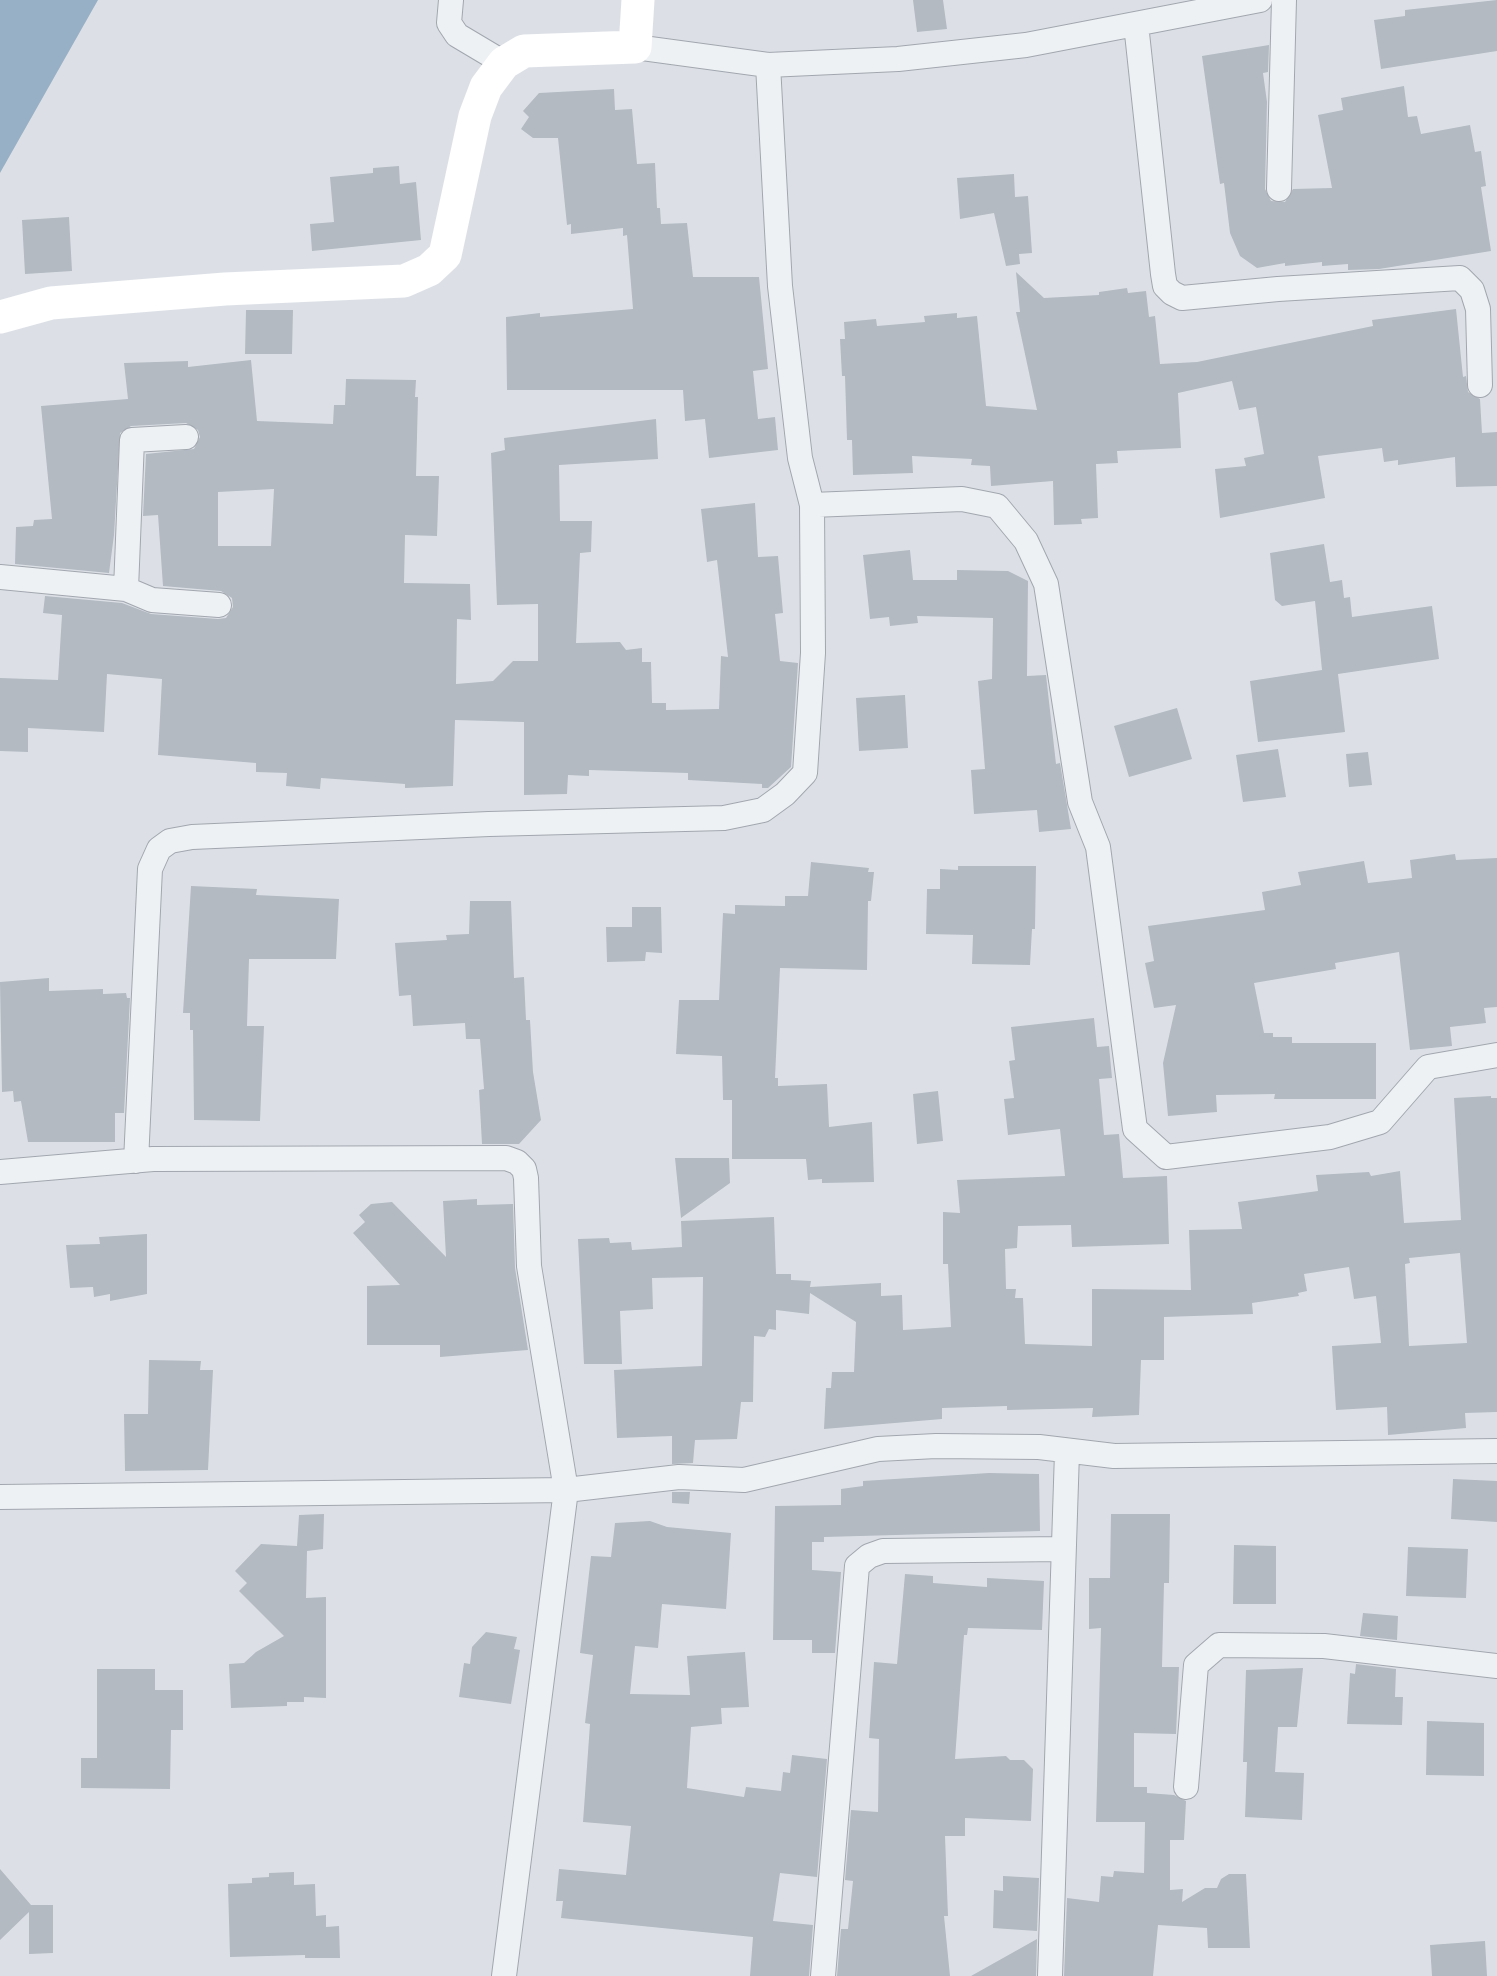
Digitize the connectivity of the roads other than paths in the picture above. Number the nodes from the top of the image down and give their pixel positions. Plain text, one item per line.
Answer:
1 (451, 0) edge
2 (638, 0) edge
3 (1260, 0) edge
4 (1284, 0) edge
5 (1136, 24) junction
6 (635, 47) junction
7 (504, 63) junction
8 (768, 65) junction
9 (1279, 189) dead end
10 (0, 317) edge
11 (1480, 385) dead end
12 (186, 437) dead end
13 (812, 506) junction
14 (0, 577) edge
15 (126, 589) junction
16 (219, 605) dead end
17 (1497, 1055) edge
18 (136, 1161) junction
19 (0, 1172) edge
20 (1497, 1451) edge
21 (1067, 1452) junction
22 (566, 1490) junction
23 (0, 1497) edge
24 (1062, 1549) junction
25 (1497, 1666) edge
26 (1186, 1787) dead end
27 (504, 1976) edge
28 (823, 1976) edge
29 (1050, 1976) edge

1 - 7 street
2 - 6 main road
3 - 5 street
4 - 9 street
5 - 8 street
5 - 11 street
6 - 7 main road
6 - 8 street
7 - 10 main road
8 - 13 street
12 - 15 street
13 - 17 street
13 - 18 street
14 - 15 street
15 - 16 street
18 - 19 street
18 - 22 street
20 - 21 street
21 - 22 street
21 - 24 street
22 - 23 street
22 - 27 street
24 - 28 street
24 - 29 street
25 - 26 street

